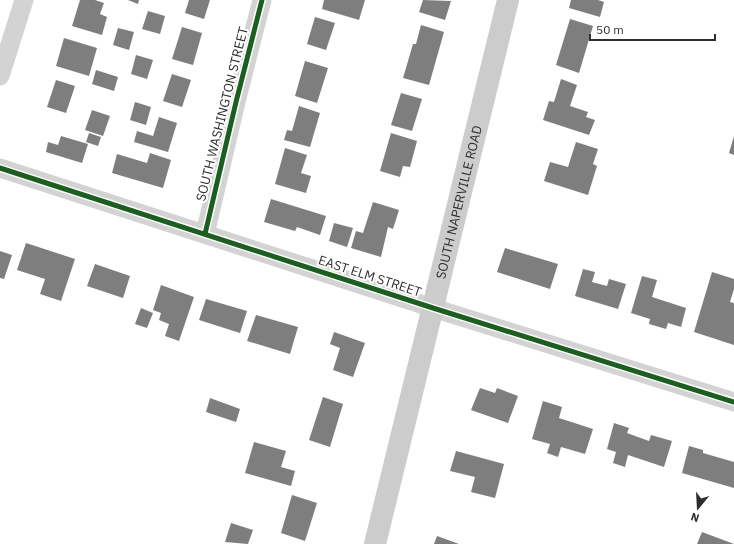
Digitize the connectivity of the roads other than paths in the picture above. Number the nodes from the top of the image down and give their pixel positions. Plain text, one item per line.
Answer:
1 (24, 0) edge
2 (262, 0) edge
3 (508, 0) edge
4 (0, 76) edge
5 (0, 168) edge
6 (205, 234) junction
7 (433, 308) junction
8 (734, 402) edge
9 (375, 544) edge

1 - 4 street
2 - 6 street, SOUTH WASHINGTON STREET
3 - 7 main road, SOUTH NAPERVILLE ROAD
5 - 6 street, EAST ELM STREET
6 - 7 street, EAST ELM STREET
7 - 8 street, EAST ELM STREET
7 - 9 main road, SOUTH NAPERVILLE ROAD

